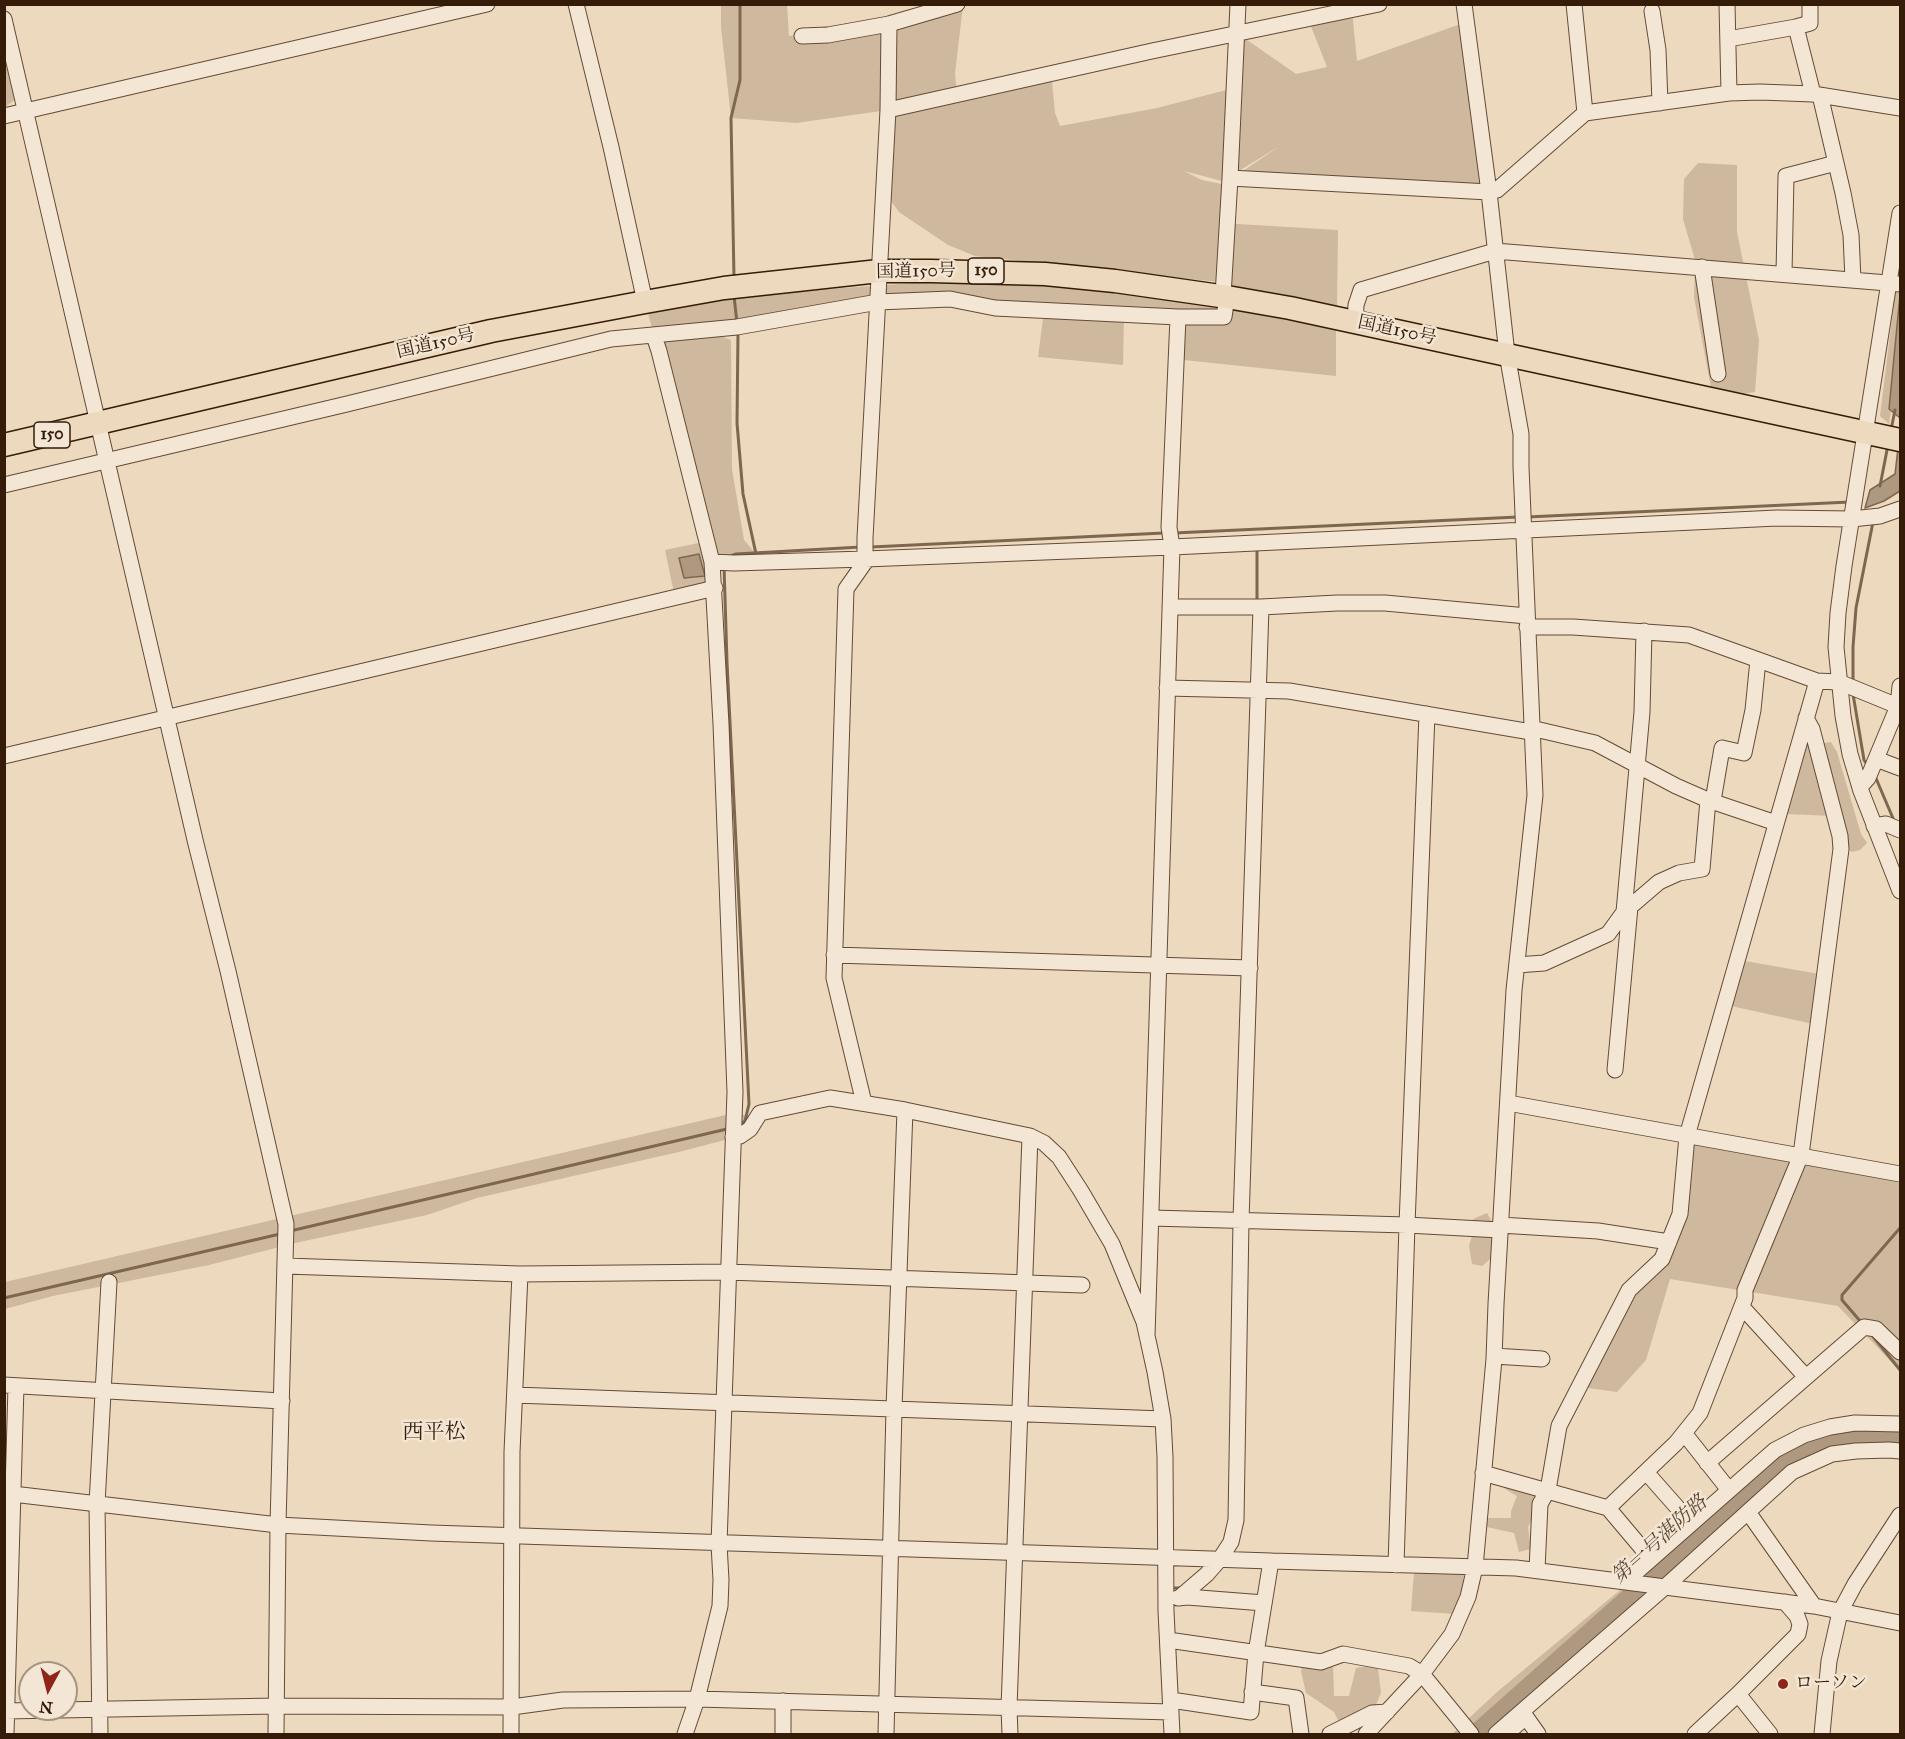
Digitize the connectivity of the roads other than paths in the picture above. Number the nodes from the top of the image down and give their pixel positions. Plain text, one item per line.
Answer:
1 (487, 4) edge
2 (576, 4) edge
3 (957, 4) edge
4 (1238, 4) edge
5 (1379, 4) edge
6 (1464, 4) edge
7 (1574, 4) edge
8 (1727, 4) edge
9 (1810, 4) edge
10 (1652, 11) dead end
11 (4, 19) edge
12 (889, 24) junction
13 (1796, 27) junction
14 (1237, 33) junction
15 (802, 36) dead end
16 (1728, 39) junction
17 (1729, 93) junction
18 (1816, 94) junction
19 (1660, 103) junction
20 (1900, 108) edge
21 (888, 110) junction
22 (26, 111) junction
23 (1584, 113) junction
24 (4, 116) edge
25 (1836, 163) junction
26 (1230, 178) junction
27 (1489, 192) junction
28 (1900, 213) edge
29 (1495, 251) junction
30 (1702, 267) junction
31 (879, 271) junction
32 (1784, 274) junction
33 (1853, 280) junction
34 (1895, 283) edge
35 (1225, 296) junction
36 (645, 302) junction
37 (878, 302) junction
38 (1178, 317) junction
39 (1355, 322) junction
40 (654, 336) junction
41 (1508, 354) junction
42 (1718, 374) dead end
43 (99, 424) junction
44 (1869, 434) junction
45 (1900, 440) edge
46 (4, 446) edge
47 (108, 461) junction
48 (4, 485) edge
49 (1900, 509) edge
50 (1852, 516) junction
51 (1900, 519) edge
52 (1524, 529) junction
53 (1172, 547) junction
54 (865, 551) junction
55 (722, 562) junction
56 (715, 588) junction
57 (1170, 607) junction
58 (1261, 607) junction
59 (1527, 621) junction
60 (1644, 632) junction
61 (1758, 660) junction
62 (1817, 681) junction
63 (1839, 682) junction
64 (1900, 686) edge
65 (1167, 688) junction
66 (1257, 690) junction
67 (1899, 706) edge
68 (1427, 714) junction
69 (168, 718) junction
70 (1806, 718) junction
71 (1531, 730) junction
72 (4, 756) edge
73 (1876, 759) junction
74 (1636, 765) junction
75 (1900, 768) edge
76 (1860, 787) junction
77 (1710, 800) junction
78 (1776, 823) junction
79 (1874, 826) junction
80 (1898, 829) edge
81 (1900, 891) edge
82 (1627, 909) junction
83 (834, 955) junction
84 (1517, 965) junction
85 (1159, 966) junction
86 (1250, 968) junction
87 (1615, 1070) dead end
88 (1508, 1103) junction
89 (864, 1104) junction
90 (905, 1110) junction
91 (1030, 1136) junction
92 (1687, 1136) junction
93 (733, 1137) junction
94 (1801, 1155) junction
95 (1900, 1174) edge
96 (1151, 1218) junction
97 (1241, 1221) junction
98 (1407, 1225) junction
99 (1500, 1228) junction
100 (1669, 1242) junction
101 (286, 1266) junction
102 (728, 1272) junction
103 (520, 1274) junction
104 (899, 1278) junction
105 (109, 1282) dead end
106 (1023, 1283) junction
107 (1082, 1285) dead end
108 (1742, 1306) junction
109 (1147, 1336) junction
110 (1900, 1352) edge
111 (1494, 1356) junction
112 (1542, 1359) dead end
113 (1806, 1377) junction
114 (10, 1385) edge
115 (103, 1391) junction
116 (515, 1395) junction
117 (282, 1401) junction
118 (724, 1403) junction
119 (894, 1409) junction
120 (1020, 1413) junction
121 (1163, 1419) junction
122 (1900, 1424) edge
123 (1684, 1433) junction
124 (1900, 1451) edge
125 (1707, 1463) junction
126 (1646, 1472) junction
127 (1483, 1473) junction
128 (1548, 1490) junction
129 (1729, 1490) junction
130 (9, 1494) edge
131 (97, 1504) junction
132 (1608, 1508) junction
133 (1748, 1512) junction
134 (1900, 1515) edge
135 (1692, 1523) junction
136 (278, 1525) junction
137 (512, 1536) junction
138 (719, 1544) junction
139 (890, 1549) junction
140 (1015, 1553) junction
141 (1166, 1557) junction
142 (1220, 1559) junction
143 (1650, 1559) junction
144 (1271, 1562) junction
145 (1396, 1565) junction
146 (1474, 1567) junction
147 (1537, 1570) junction
148 (1628, 1581) junction
149 (1663, 1586) junction
150 (1172, 1598) junction
151 (1785, 1602) junction
152 (1264, 1604) junction
153 (1814, 1606) junction
154 (1840, 1612) junction
155 (1900, 1623) edge
156 (1168, 1640) junction
157 (1256, 1653) junction
158 (1422, 1674) junction
159 (1252, 1692) junction
160 (1738, 1694) junction
161 (697, 1699) junction
162 (783, 1701) junction
163 (887, 1704) junction
164 (276, 1706) junction
165 (1171, 1706) junction
166 (512, 1707) junction
167 (1009, 1708) junction
168 (100, 1710) junction
169 (5, 1711) edge
170 (1386, 1712) junction
171 (1469, 1731) edge
172 (6, 1734) edge
173 (100, 1734) edge
174 (276, 1734) edge
175 (511, 1734) edge
176 (685, 1734) edge
177 (783, 1734) edge
178 (886, 1734) edge
179 (1010, 1734) edge
180 (1172, 1734) edge
181 (1301, 1734) edge
182 (1330, 1734) edge
183 (1366, 1734) edge
184 (1496, 1734) edge
185 (1507, 1734) edge
186 (1538, 1734) edge
187 (1695, 1734) edge
188 (1770, 1734) edge
189 (1821, 1734) edge

1 - 22 street
2 - 36 street
3 - 12 street
4 - 14 street
5 - 14 street
6 - 27 street
7 - 23 street
8 - 16 street
9 - 13 street
10 - 19 street
11 - 22 street
12 - 15 street
12 - 21 street
13 - 16 street
13 - 18 street
14 - 21 street
14 - 26 street
16 - 17 street
17 - 18 street
17 - 19 street
18 - 20 street
18 - 25 street
19 - 23 street
21 - 31 street
22 - 24 street
22 - 43 street
23 - 27 street
25 - 32 street
25 - 33 street
26 - 27 street
26 - 35 street
27 - 29 street
28 - 34 street
29 - 30 street
29 - 39 street
29 - 41 street
30 - 32 street
30 - 42 street
31 - 35 highway, 国道150号 / 150
31 - 36 highway, 国道150号 / 150
31 - 37 street
32 - 33 street
33 - 34 street
34 - 44 street
35 - 38 street
35 - 39 highway, 国道150号 / 150
36 - 43 highway, 国道150号 / 150
37 - 38 street
37 - 40 street
37 - 54 street
38 - 53 street
39 - 41 highway, 国道150号 / 150
40 - 47 street
40 - 55 street
41 - 44 highway, 国道150号 / 150
41 - 52 street
43 - 46 highway, 国道150号 / 150
43 - 47 street
44 - 45 highway, 国道150号 / 150
44 - 50 street
47 - 48 street
47 - 69 street
49 - 50 street
50 - 51 street
50 - 52 street
50 - 63 street
52 - 53 street
52 - 59 street
53 - 54 street
53 - 57 street
54 - 55 street
54 - 83 street
55 - 56 street
56 - 69 street
56 - 93 street
57 - 58 street
57 - 65 street
58 - 59 street
58 - 66 street
59 - 60 street
59 - 71 street
60 - 61 street
60 - 74 street
61 - 62 street
61 - 77 street
62 - 63 street
62 - 70 street
63 - 67 street
63 - 76 street
64 - 67 street
65 - 66 street
65 - 85 street
66 - 68 street
66 - 86 street
67 - 73 street
68 - 71 street
68 - 98 street
69 - 72 street
69 - 101 street
70 - 78 street
70 - 94 street
71 - 74 street
71 - 84 street
73 - 75 street
73 - 76 street
74 - 77 street
74 - 82 street
76 - 79 street
77 - 78 street
77 - 82 street
78 - 92 street
79 - 80 street
79 - 81 street
82 - 84 street
82 - 87 street
83 - 85 street
83 - 89 street
84 - 88 street
85 - 86 street
85 - 96 street
86 - 97 street
88 - 92 street
88 - 99 street
89 - 90 street
89 - 93 street
90 - 91 street
90 - 104 street
91 - 106 street
91 - 109 street
92 - 94 street
92 - 100 street
93 - 102 street
94 - 95 street
94 - 108 street
96 - 97 street
96 - 109 street
97 - 98 street
97 - 142 street
98 - 99 street
98 - 145 street
99 - 100 street
99 - 111 street
100 - 128 street
101 - 103 street
101 - 117 street
102 - 103 street
102 - 104 street
102 - 118 street
103 - 116 street
104 - 106 street
104 - 119 street
105 - 115 street
106 - 107 street
106 - 120 street
108 - 113 street
108 - 123 street
109 - 121 street
110 - 113 street
111 - 112 street
111 - 127 street
113 - 125 street
114 - 115 street
114 - 130 street
115 - 117 street
115 - 131 street
116 - 118 street
116 - 137 street
117 - 136 street
118 - 119 street
118 - 138 street
119 - 120 street
119 - 139 street
120 - 121 street
120 - 140 street
121 - 141 street
122 - 129 street
123 - 125 street
123 - 126 street
124 - 133 street
125 - 129 street
126 - 132 street
126 - 135 street
127 - 128 street
127 - 146 street
128 - 132 street
128 - 147 street
129 - 135 street
130 - 131 street
130 - 169 street
131 - 136 street
131 - 168 street
132 - 143 street
133 - 149 street
133 - 153 street
134 - 154 street
135 - 143 street
136 - 137 street
136 - 164 street
137 - 138 street
137 - 166 street
138 - 139 street
138 - 161 street
139 - 140 street
139 - 163 street
140 - 141 street
140 - 167 street
141 - 142 street
141 - 150 street
142 - 144 street
142 - 150 street
143 - 148 street
144 - 145 street
144 - 152 street
145 - 146 street
146 - 147 street
146 - 158 street
147 - 148 street
148 - 149 street
149 - 151 street
149 - 184 street
150 - 152 street
150 - 156 street
151 - 153 street
151 - 160 street
152 - 157 street
153 - 154 street
154 - 155 street
154 - 189 street
156 - 157 street
156 - 165 street
157 - 158 street
157 - 159 street
158 - 170 street
158 - 171 street
159 - 165 street
159 - 181 street
160 - 187 street
160 - 188 street
161 - 162 street
161 - 166 street
161 - 176 street
162 - 163 street
162 - 177 street
163 - 167 street
163 - 178 street
164 - 166 street
164 - 168 street
164 - 174 street
165 - 167 street
165 - 180 street
166 - 175 street
167 - 179 street
168 - 169 street
168 - 173 street
169 - 172 street
170 - 182 street
170 - 183 street
185 - 186 street

